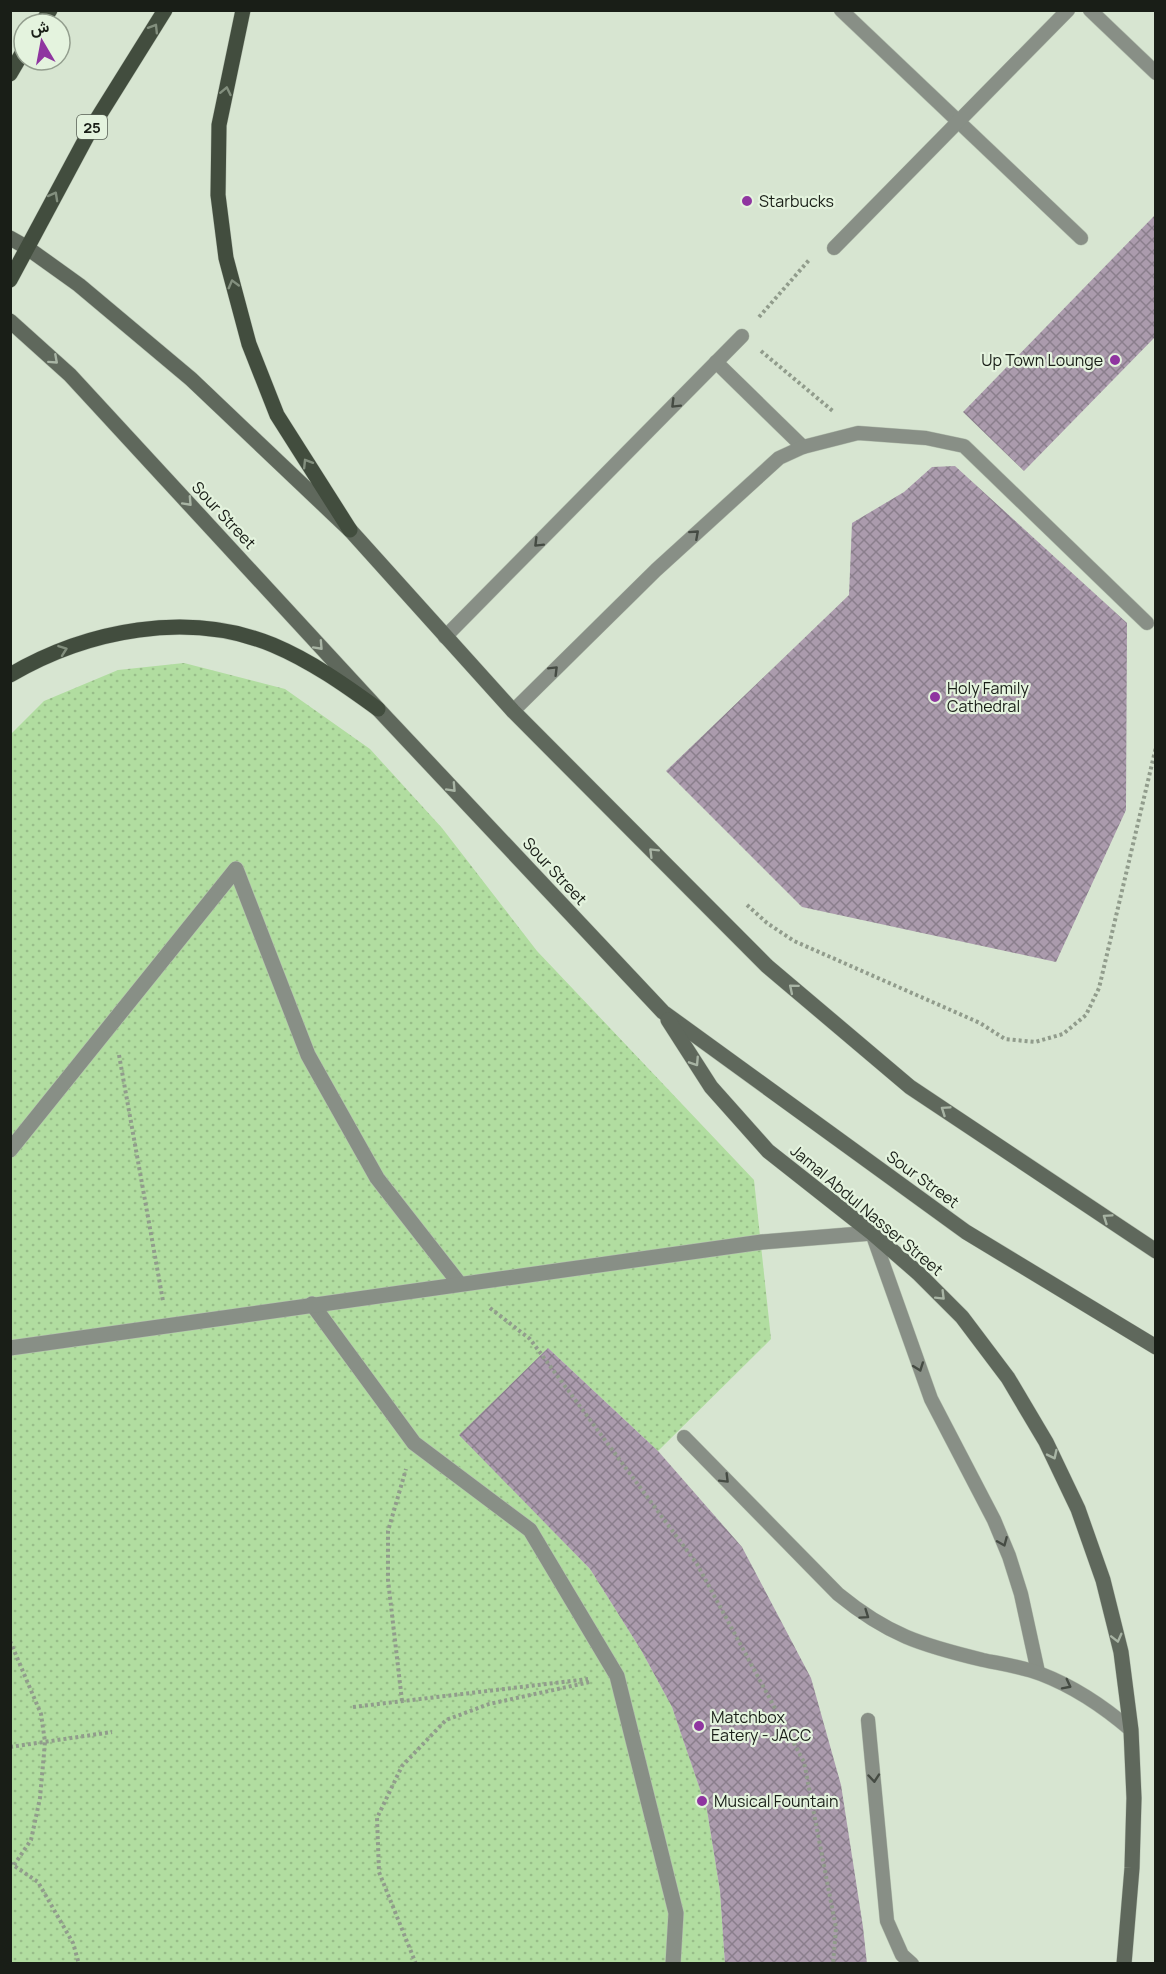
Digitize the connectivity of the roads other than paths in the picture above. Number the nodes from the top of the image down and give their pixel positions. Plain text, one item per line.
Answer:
1 (165, 10) edge
2 (243, 10) edge
3 (841, 10) edge
4 (1068, 10) edge
5 (1090, 10) edge
6 (1155, 73) edge
7 (959, 121) junction
8 (10, 238) edge
9 (1081, 238) dead end
10 (27, 247) junction
11 (834, 248) dead end
12 (10, 280) edge
13 (10, 321) edge
14 (742, 336) road end
15 (716, 362) junction
16 (802, 447) junction
17 (350, 530) junction
18 (1147, 623) dead end
19 (445, 637) junction
20 (10, 675) edge
21 (378, 709) junction
22 (513, 711) junction
23 (663, 1012) junction
24 (10, 1150) edge
25 (872, 1233) junction
26 (1155, 1251) edge
27 (459, 1283) junction
28 (312, 1304) junction
29 (1155, 1347) edge
30 (10, 1348) edge
31 (684, 1437) dead end
32 (1038, 1672) junction
33 (868, 1720) dead end
34 (1131, 1730) junction
35 (674, 1964) edge
36 (912, 1964) edge
37 (1124, 1964) edge

10 -> 1 main road, 25
17 -> 2 main road
3 - 7 lane
4 - 7 lane
5 - 6 lane
7 - 9 lane
7 - 11 lane
8 - 10 main road
10 - 12 main road, 25
10 - 17 main road
13 -> 21 main road, Sour Street
14 - 15 lane
15 - 16 lane
15 -> 19 lane
16 - 18 lane
22 -> 16 lane
17 - 19 main road
19 - 22 main road
20 -> 21 main road
21 -> 23 main road, Sour Street
26 -> 22 main road
23 -> 25 main road, Jamal Abdul Nasser Street
23 - 29 main road, Sour Street
24 - 27 street
25 - 27 street
25 -> 32 lane
25 -> 34 main road, Jamal Abdul Nasser Street
27 - 28 street
28 - 30 street
28 - 35 street
31 -> 32 lane
32 -> 34 lane
33 -> 36 lane
34 - 37 main road, Jamal Abdul Nasser Street

